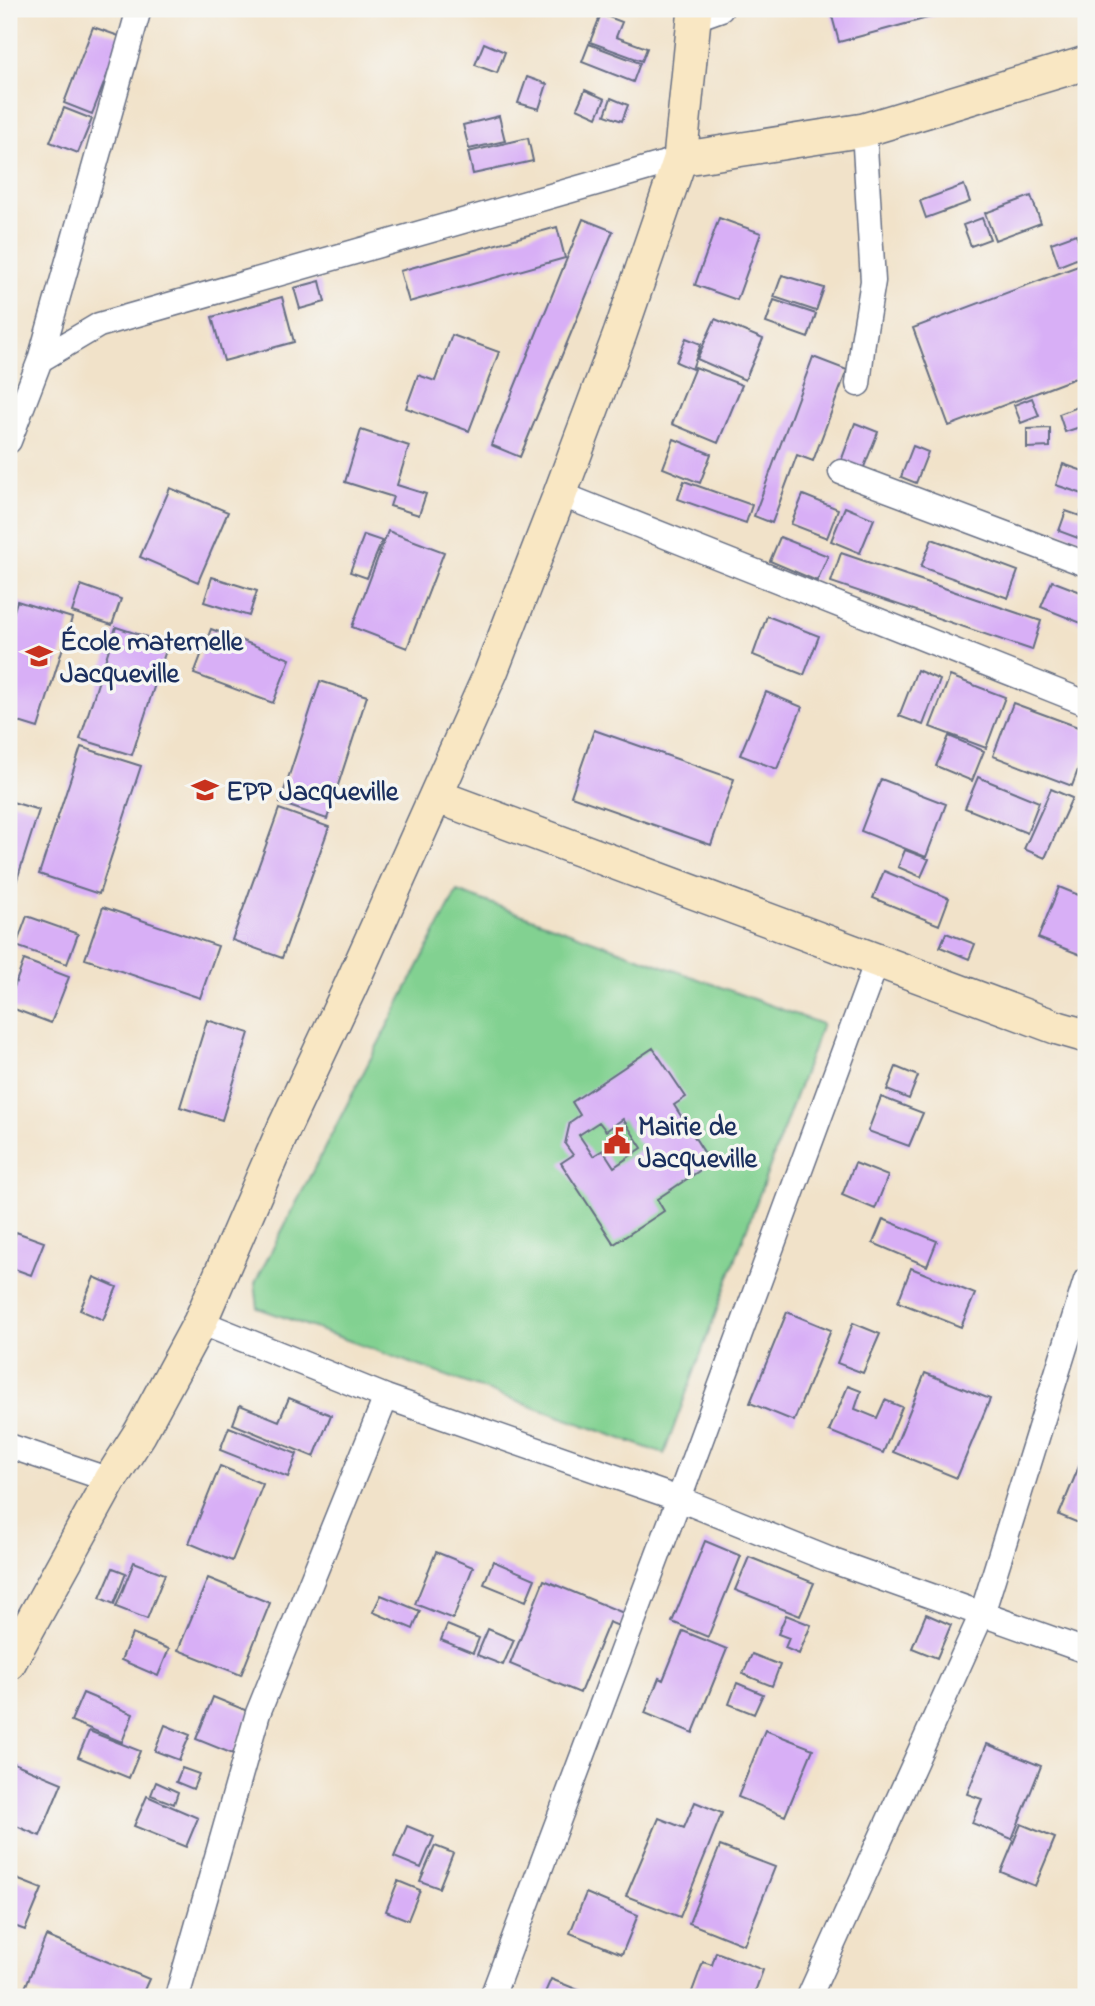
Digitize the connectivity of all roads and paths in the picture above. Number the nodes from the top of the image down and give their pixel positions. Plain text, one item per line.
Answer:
1 (139, 9) edge
2 (703, 12) edge
3 (1086, 63) edge
4 (864, 130) junction
5 (680, 159) junction
6 (40, 360) junction
7 (859, 384) dead end
8 (9, 441) edge
9 (841, 472) dead end
10 (560, 494) junction
11 (1086, 564) edge
12 (1086, 703) edge
13 (436, 796) junction
14 (877, 961) junction
15 (1086, 1036) edge
16 (1086, 1280) edge
17 (200, 1322) junction
18 (386, 1397) junction
19 (9, 1446) edge
20 (110, 1480) junction
21 (679, 1499) junction
22 (982, 1614) junction
23 (1086, 1651) edge
24 (9, 1663) edge
25 (177, 1997) edge
26 (492, 1997) edge
27 (809, 1997) edge

1 - 6 street
2 - 5 street
3 - 4 street
4 - 5 street
4 - 7 street
5 - 6 street
5 - 10 street
6 - 8 street
9 - 11 street
10 - 12 street
10 - 13 street
13 - 14 street
13 - 17 street
14 - 15 street
14 - 21 street
16 - 22 street
17 - 18 street
17 - 20 street
18 - 21 street
18 - 25 street
19 - 20 street
20 - 24 street
21 - 22 street
21 - 26 street
22 - 23 street
22 - 27 street

